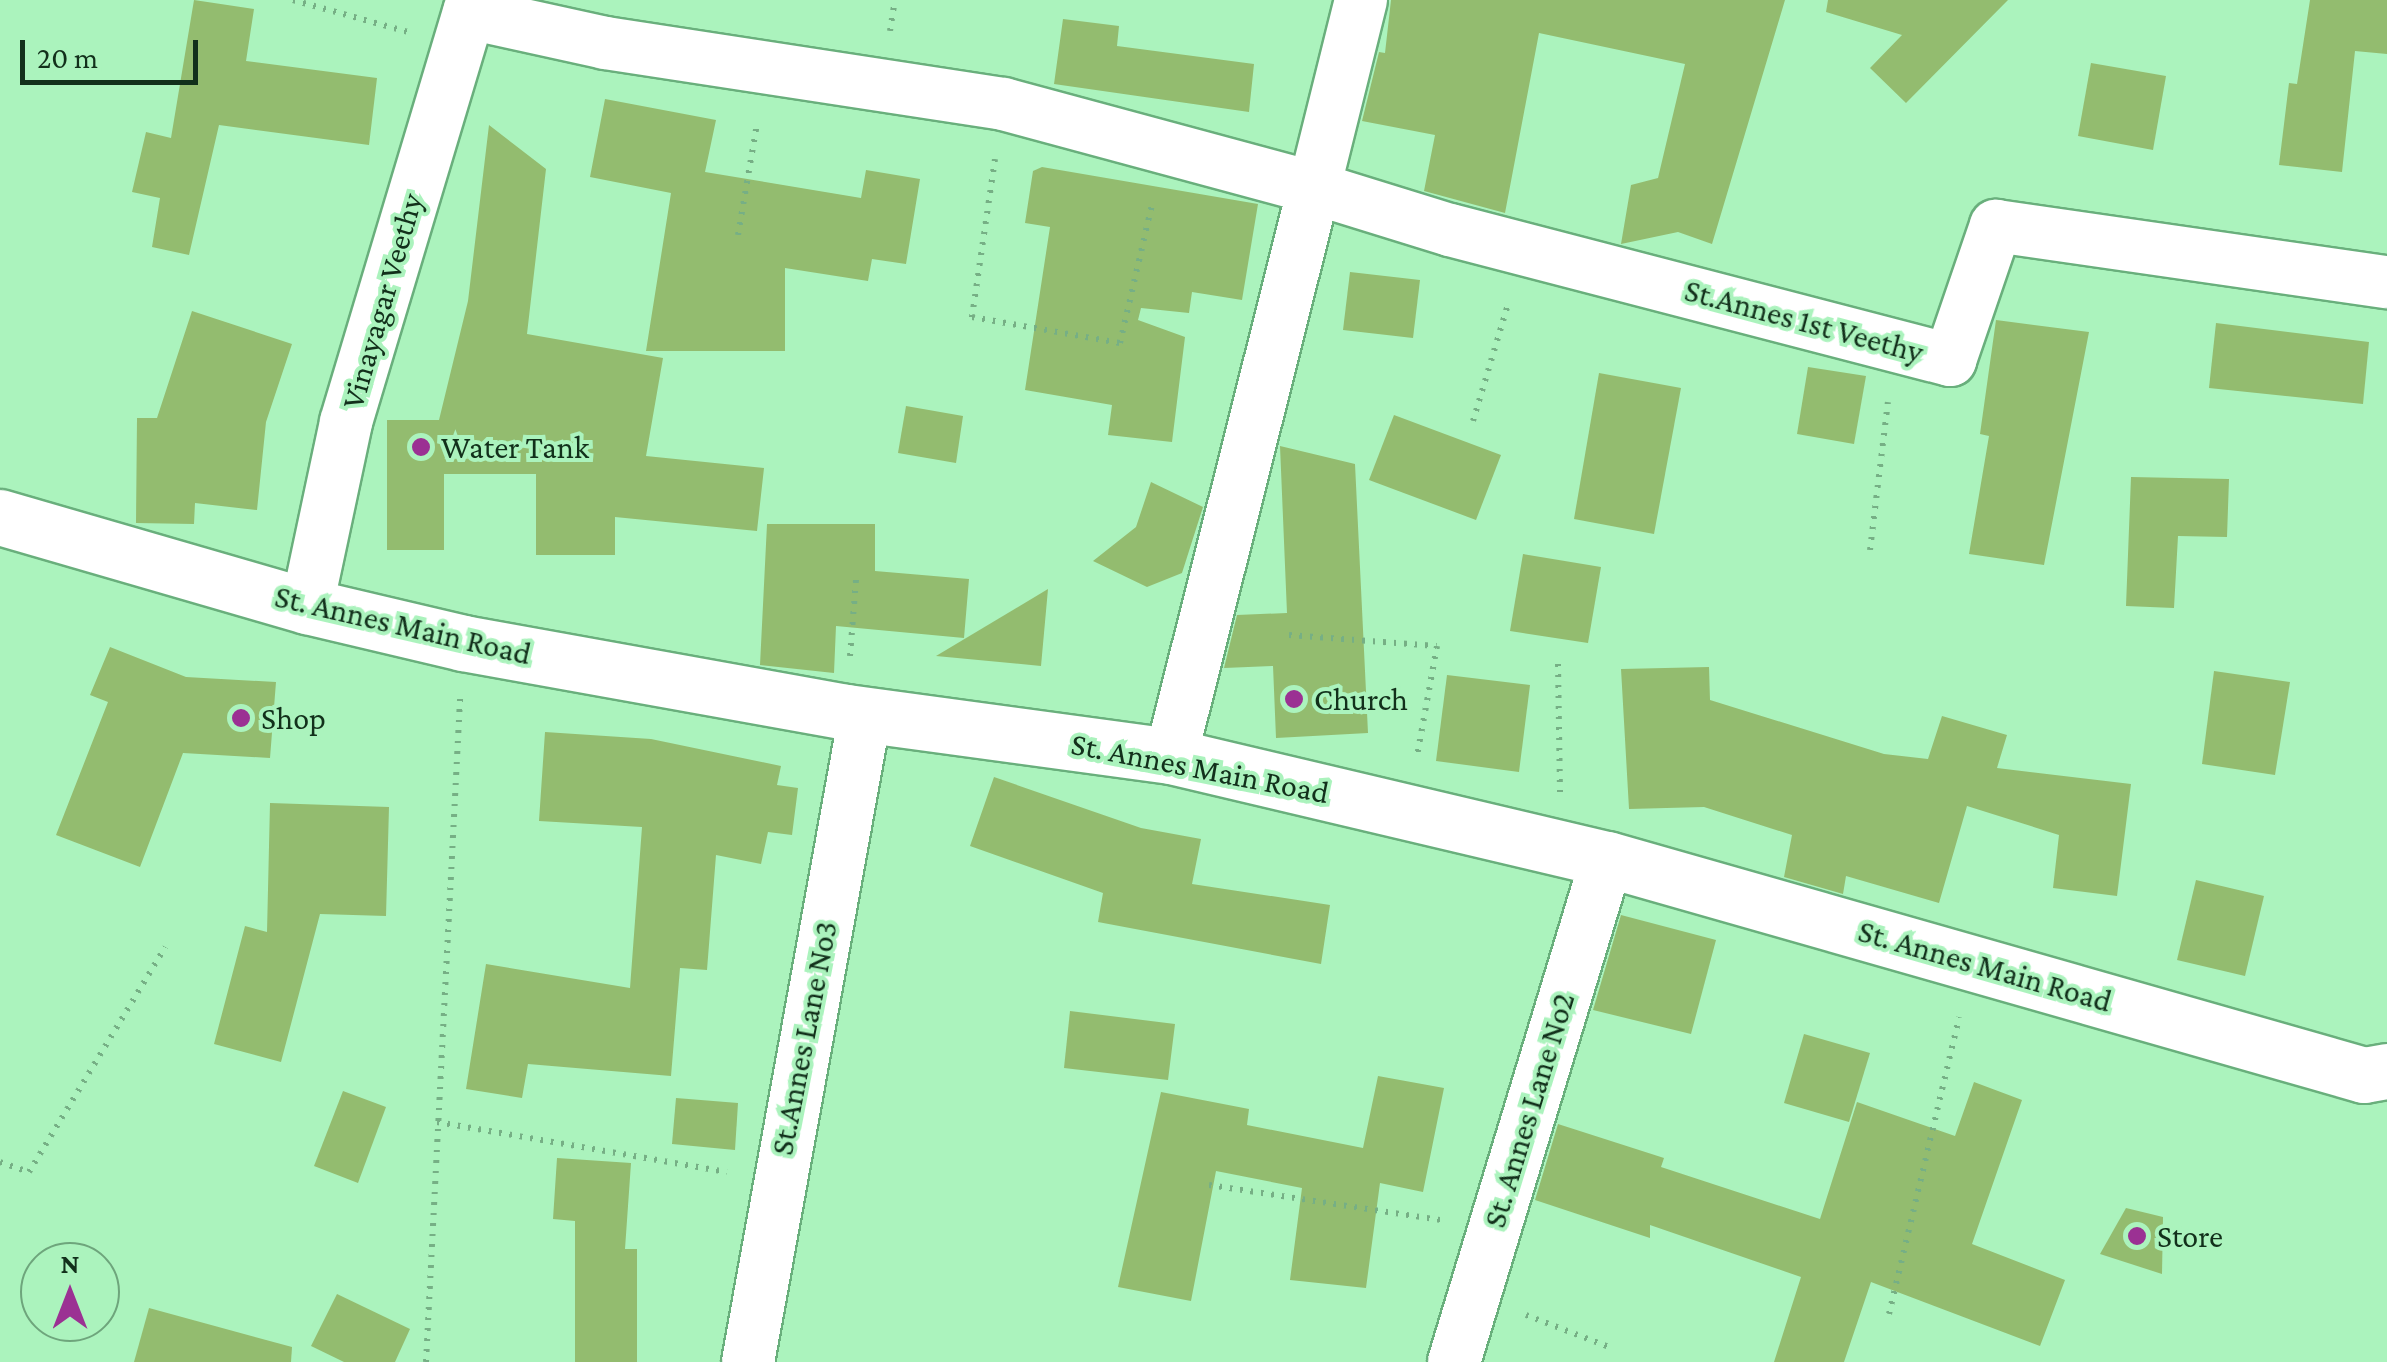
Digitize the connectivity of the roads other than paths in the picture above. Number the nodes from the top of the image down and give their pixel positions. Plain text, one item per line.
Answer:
1 (1361, 0) edge
2 (466, 20) edge
3 (1314, 188) junction
4 (2387, 282) edge
5 (0, 517) edge
6 (307, 606) junction
7 (855, 713) junction
8 (1171, 756) junction
9 (1584, 854) junction
10 (2387, 1071) edge
11 (748, 1362) edge
12 (1454, 1362) edge

1 - 3 street
2 - 3 street, St.Annes 1st Veethy
2 - 6 street, Vinayagar Veethy
3 - 4 street, St.Annes 1st Veethy
3 - 8 street
5 - 6 street, St. Annes Main Road
6 - 7 street, St. Annes Main Road
7 - 8 street, St. Annes Main Road
7 - 11 street, St.Annes Lane No3
8 - 9 street, St. Annes Main Road
9 - 10 street, St. Annes Main Road
9 - 12 street, St. Annes Lane No2

